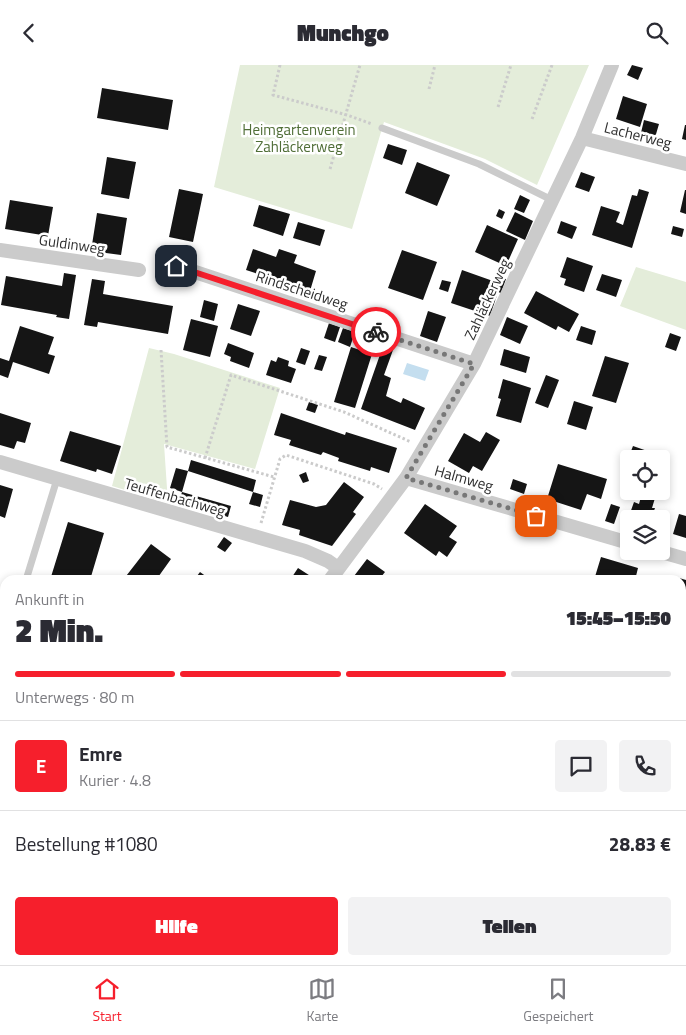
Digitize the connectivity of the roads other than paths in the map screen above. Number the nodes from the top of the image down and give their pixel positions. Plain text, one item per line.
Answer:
1 (612, 65) edge
2 (382, 128) road end
3 (582, 138) junction
4 (686, 164) edge
5 (552, 200) junction
6 (0, 250) edge
7 (176, 266) dead end
8 (139, 271) dead end
9 (474, 364) junction
10 (0, 462) edge
11 (406, 478) junction
12 (57, 479) junction
13 (620, 540) edge
14 (670, 554) edge
15 (686, 559) edge
16 (338, 568) junction
17 (28, 575) edge
18 (333, 575) edge

1 - 3 street, Zahläckerweg
2 - 5 lane
3 - 4 street, Lacherweg
3 - 5 street, Zahläckerweg
5 - 9 street, Zahläckerweg
6 - 8 street, Guldinweg
7 - 9 street, Rindscheidweg
9 - 11 street, Zahläckerweg
10 - 12 street, Teuffenbachweg
11 - 13 street, Halmweg
11 - 16 street, Zahläckerweg
12 - 16 street, Teuffenbachweg
12 - 17 lane
14 - 15 street
16 - 18 street, Zahläckerweg

